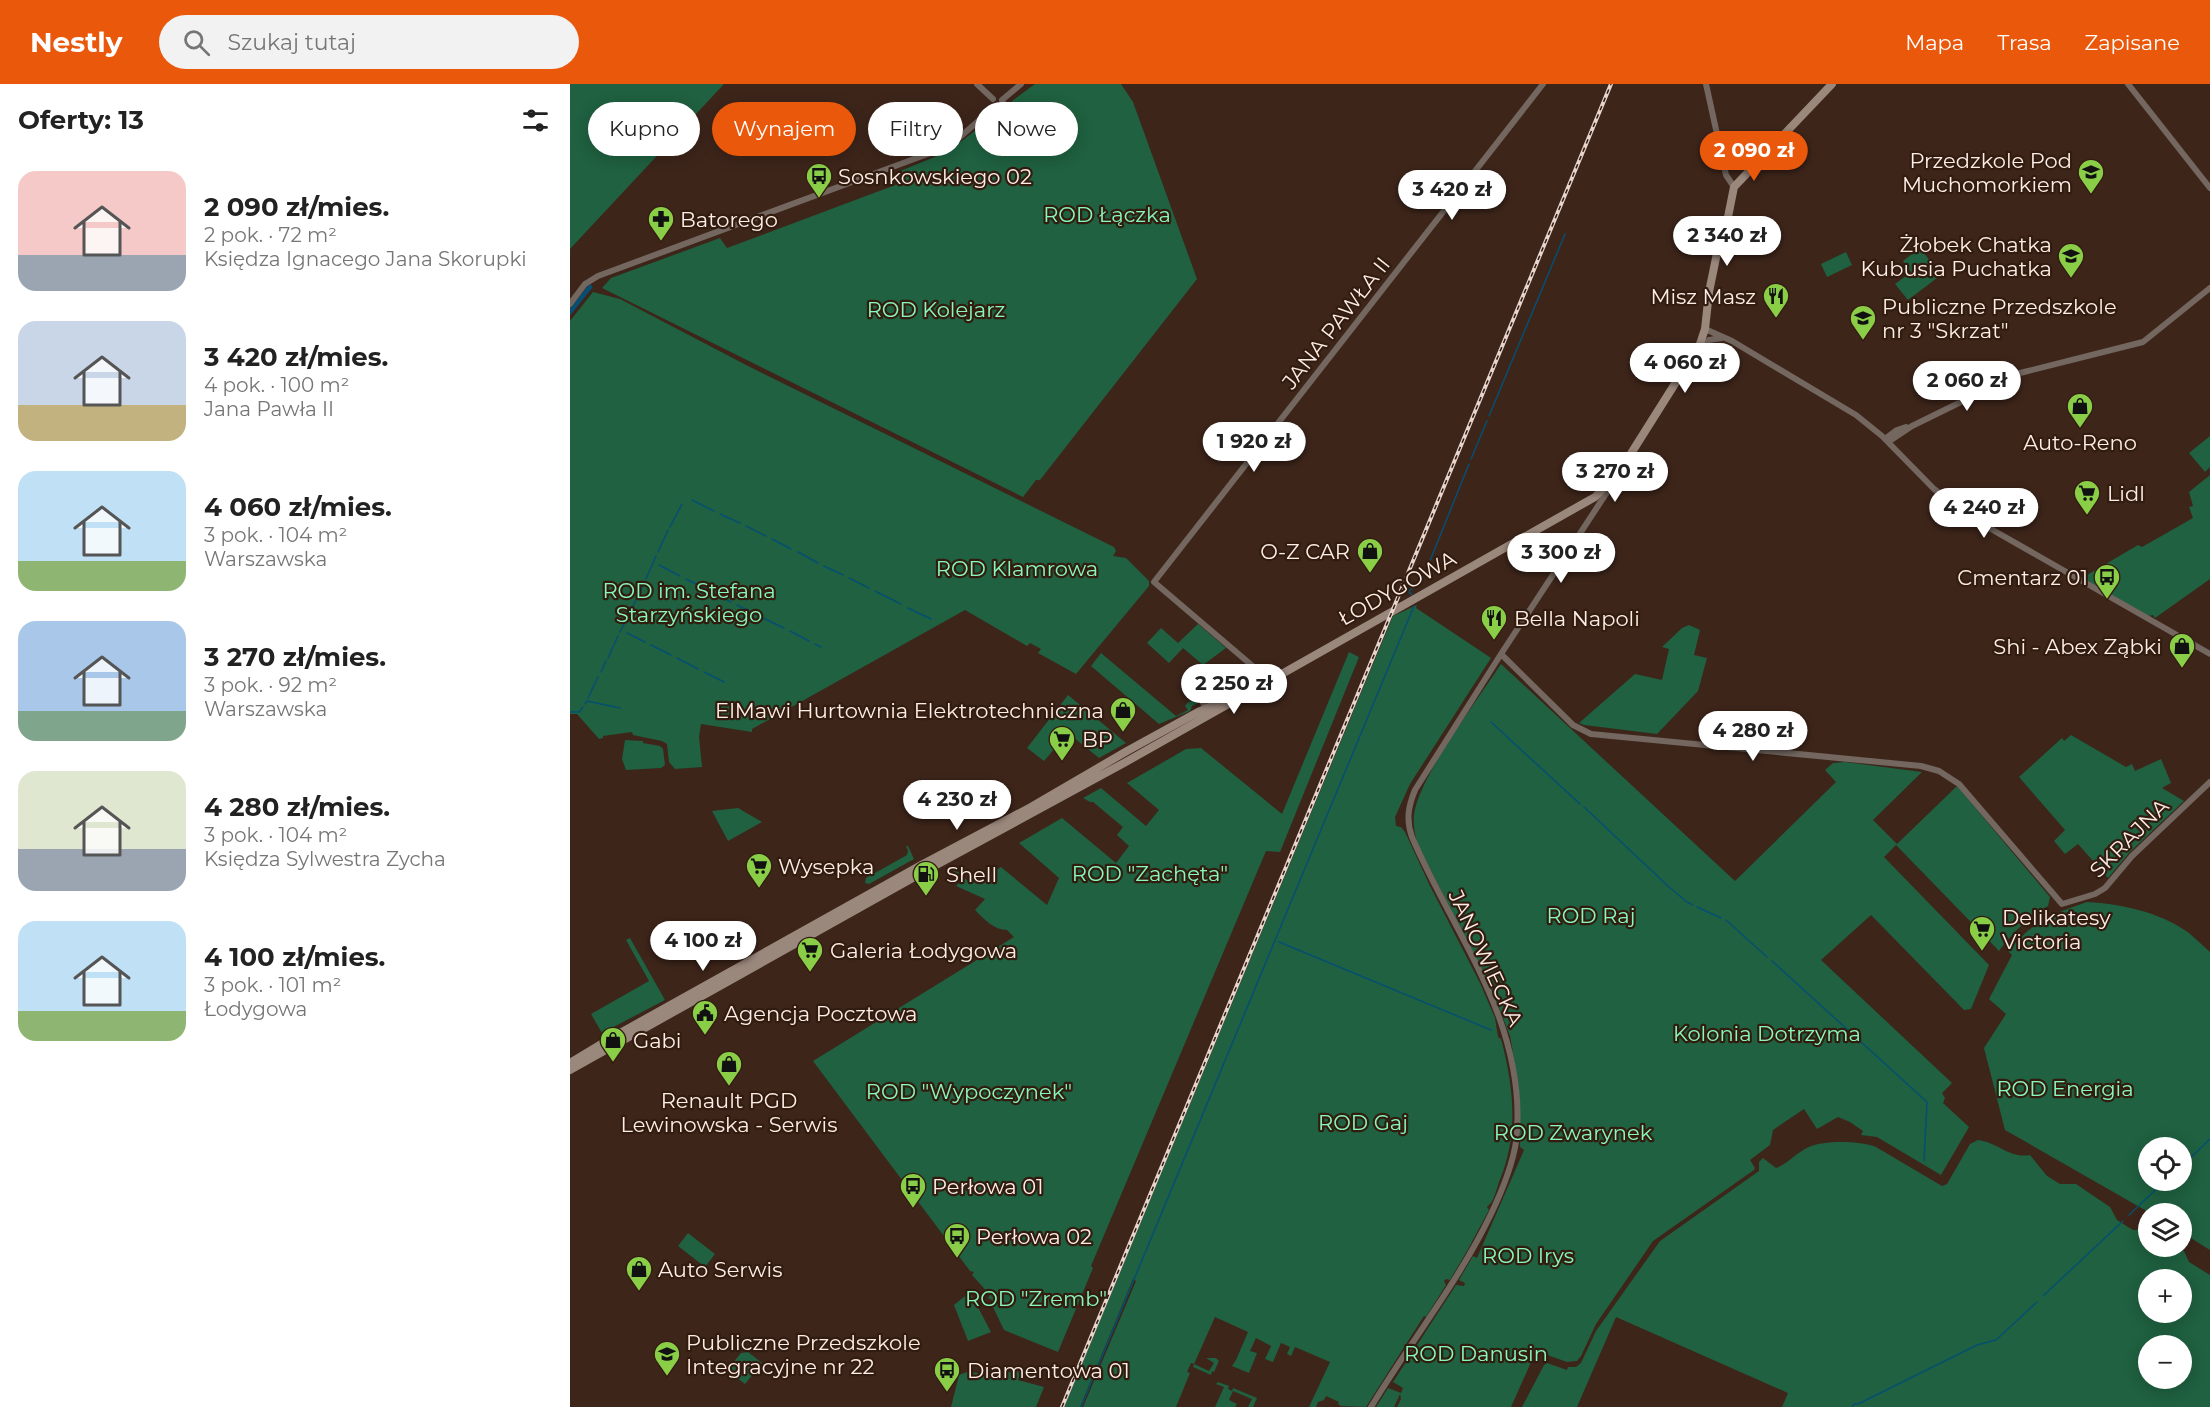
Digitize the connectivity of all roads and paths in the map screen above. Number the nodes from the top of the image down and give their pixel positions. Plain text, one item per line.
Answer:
1 (977, 84) edge
2 (1022, 84) edge
3 (1543, 84) edge
4 (1706, 84) edge
5 (1832, 84) edge
6 (2128, 84) edge
7 (993, 99) junction
8 (1002, 100) joint
9 (991, 102) edge
10 (975, 123) edge
11 (1734, 186) junction
12 (2210, 188) edge
13 (2210, 288) edge
14 (570, 304) edge
15 (1705, 329) junction
16 (1732, 341) junction
17 (1693, 358) junction
18 (1886, 440) junction
19 (1620, 471) junction
20 (1583, 504) junction
21 (1588, 522) junction
22 (2210, 654) edge
23 (1500, 656) junction
24 (1207, 712) junction
25 (2210, 782) edge
26 (978, 834) junction
27 (969, 847) junction
28 (614, 1037) junction
29 (614, 1046) junction
30 (570, 1063) edge
31 (570, 1070) edge
32 (1371, 1407) edge

1 - 7 street
2 - 8 street
3 - 24 street, JANA PAWŁA II
4 - 11 street
5 - 11 main road
6 - 12 street
7 - 8 street
7 - 9 street
10 - 14 street
11 - 15 main road, ŁODYGOWA
13 - 18 street
15 - 16 street
15 - 17 main road, ŁODYGOWA
16 - 17 street
16 - 18 street
17 - 19 main road, ŁODYGOWA
18 - 22 street
19 - 20 main road, ŁODYGOWA
19 - 21 street, JANOWIECKA
20 - 21 street
20 - 24 main road, ŁODYGOWA
21 - 23 street, JANOWIECKA
23 - 25 street, SKRAJNA
23 - 32 street, JANOWIECKA
24 - 26 main road, ŁODYGOWA
24 - 27 main road, ŁODYGOWA
26 - 27 main road
26 - 28 main road, ŁODYGOWA
27 - 29 main road, ŁODYGOWA
28 - 29 main road
28 - 30 main road, ŁODYGOWA
29 - 31 main road, ŁODYGOWA

